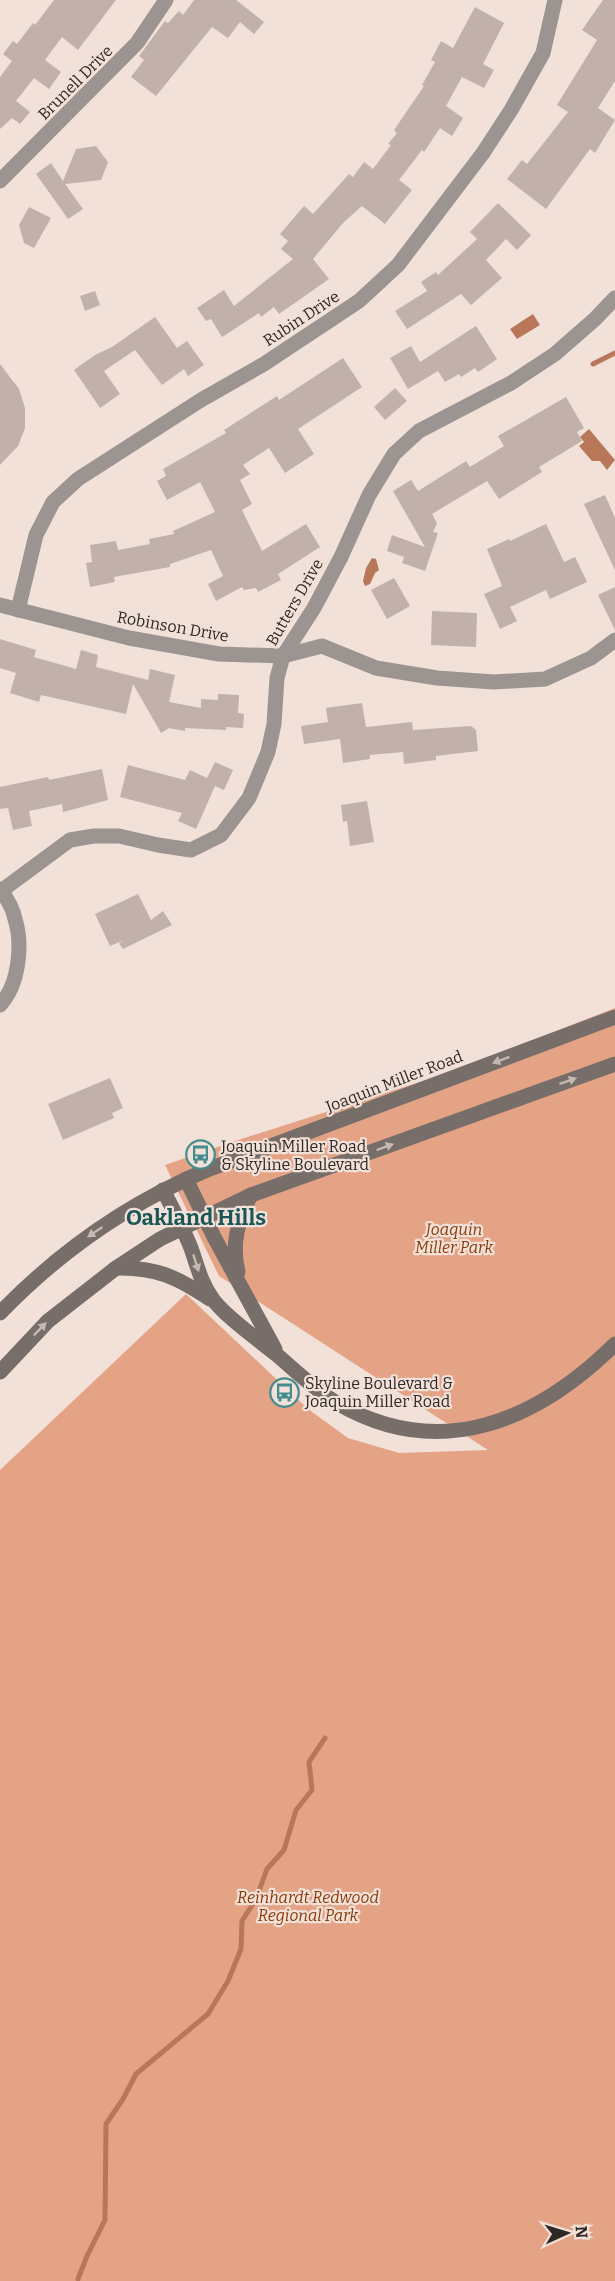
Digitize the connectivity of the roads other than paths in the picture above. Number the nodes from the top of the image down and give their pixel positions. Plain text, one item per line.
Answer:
1 (166, 0) edge
2 (555, 0) edge
3 (0, 181) edge
4 (615, 298) edge
5 (0, 604) edge
6 (18, 610) junction
7 (615, 640) edge
8 (283, 656) junction
9 (1, 890) edge
10 (0, 1005) edge
11 (615, 1017) edge
12 (615, 1064) edge
13 (186, 1179) junction
14 (163, 1191) junction
15 (251, 1195) junction
16 (204, 1217) junction
17 (182, 1228) junction
18 (116, 1269) junction
19 (241, 1283) junction
20 (213, 1300) junction
21 (0, 1313) edge
22 (615, 1344) edge
23 (279, 1357) junction
24 (0, 1372) edge

1 - 3 street, Brunell Drive
2 - 6 street, Rubin Drive
4 - 8 street, Butters Drive
5 - 6 street, Robinson Drive
6 - 8 street, Robinson Drive
7 - 8 street, Robinson Drive
8 - 9 street, Butters Drive
9 - 10 street
11 -> 13 main road, Joaquin Miller Road
15 -> 12 main road
13 - 14 main road, Joaquin Miller Road
13 - 16 main road
14 - 17 main road
14 -> 21 main road, Joaquin Miller Road
15 - 16 main road
15 - 19 main road
16 - 17 main road
16 - 19 main road
17 - 18 main road
17 -> 20 main road
18 - 20 main road
24 -> 18 main road
19 - 23 main road
20 - 23 main road
22 - 23 main road

